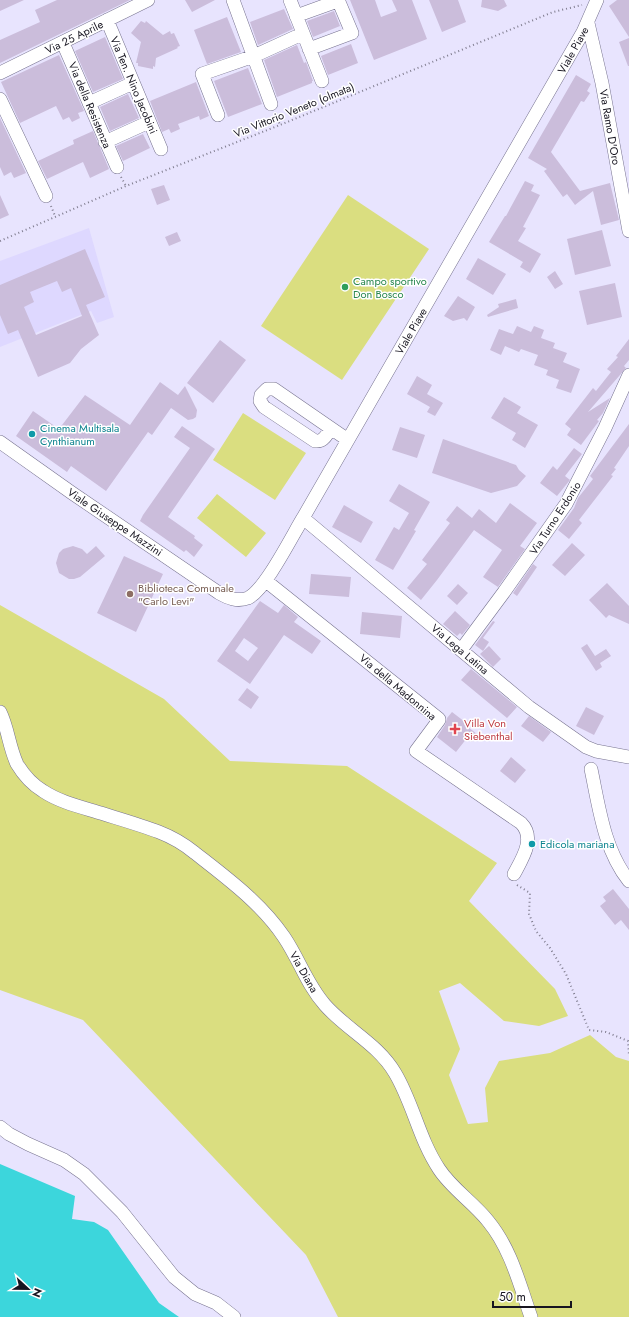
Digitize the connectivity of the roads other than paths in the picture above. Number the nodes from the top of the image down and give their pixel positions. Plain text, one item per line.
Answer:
1 (148, 0) edge
2 (233, 0) edge
3 (290, 0) edge
4 (597, 1) edge
5 (296, 16) junction
6 (107, 20) junction
7 (588, 22) junction
8 (302, 34) junction
9 (63, 43) junction
10 (309, 50) junction
11 (254, 56) junction
12 (0, 73) edge
13 (322, 81) dead end
14 (133, 83) junction
15 (0, 99) edge
16 (88, 104) junction
17 (271, 104) dead end
18 (218, 115) dead end
19 (150, 122) junction
20 (105, 142) junction
21 (161, 149) dead end
22 (117, 167) dead end
23 (46, 196) dead end
24 (626, 201) edge
25 (629, 232) edge
26 (629, 374) edge
27 (331, 429) junction
28 (348, 440) junction
29 (0, 442) edge
30 (303, 518) junction
31 (266, 581) junction
32 (253, 595) joint
33 (461, 650) junction
34 (0, 712) edge
35 (583, 745) junction
36 (607, 753) junction
37 (629, 757) edge
38 (591, 769) junction
39 (514, 874) road end
40 (629, 881) edge
41 (0, 1127) edge
42 (234, 1317) edge
43 (531, 1317) edge

1 - 6 street, Via 25 Aprile
2 - 11 street
3 - 5 street
4 - 7 street, Viale Piave
5 - 8 street
5 - 10 street
6 - 9 street, Via 25 Aprile
6 - 14 street, Via Ten. Nino Jacobini
7 - 24 street, Via Ramo D'Oro
7 - 28 street, Viale Piave
8 - 10 street
8 - 11 street
9 - 12 street, Via 25 Aprile
9 - 16 street, Via della Resistenza
10 - 13 street
11 - 17 street
11 - 18 street
14 - 16 street
14 - 19 street, Via Ten. Nino Jacobini
15 - 23 street
16 - 20 street, Via della Resistenza
19 - 20 street
19 - 21 street, Via Ten. Nino Jacobini
20 - 22 street, Via della Resistenza
24 - 25 street, Via Ramo D'Oro
26 - 33 street, Via Turno Erdonio
27 - 27 street
27 - 28 street
28 - 30 street, Viale Piave
29 - 32 street, Viale Giuseppe Mazzini
30 - 31 street, Viale Piave
30 - 33 street, Via Lega Latina
31 - 32 street, Viale Piave
31 - 39 street, Via della Madonnina
33 - 35 street, Via Lega Latina
34 - 43 street, Via Diana
35 - 36 street, Via Lega Latina
35 - 38 street
36 - 37 street, Via Lega Latina
36 - 38 street
38 - 40 street
41 - 42 street

